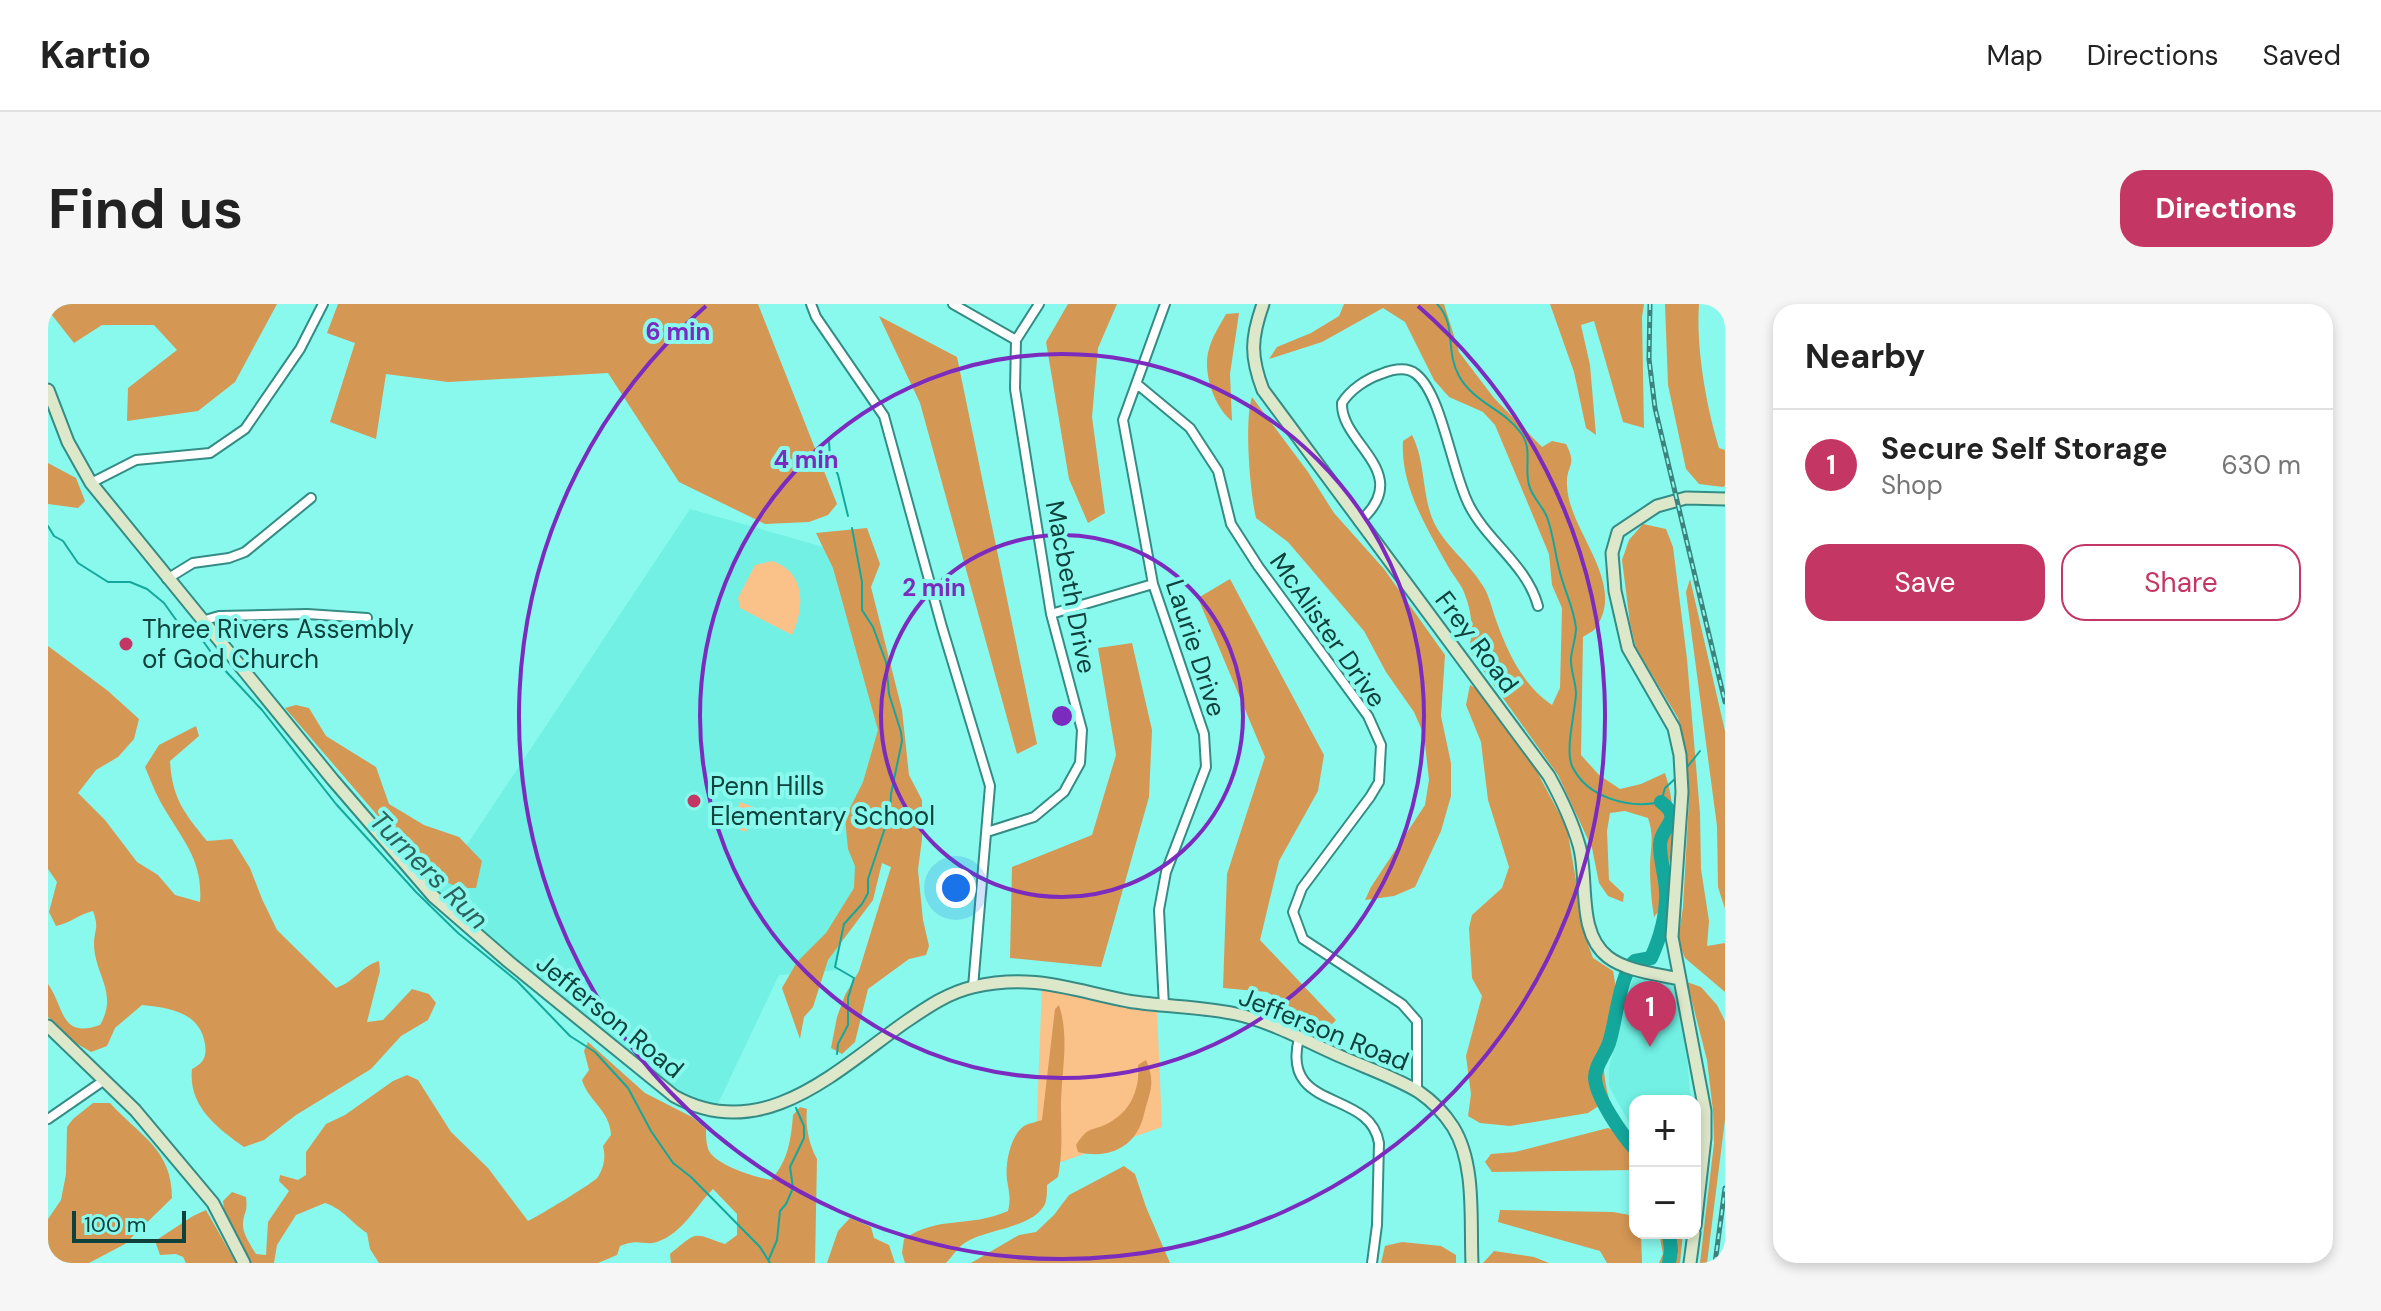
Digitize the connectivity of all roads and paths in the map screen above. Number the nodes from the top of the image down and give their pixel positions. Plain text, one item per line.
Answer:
1 (323, 304) edge
2 (811, 304) edge
3 (953, 304) edge
4 (1039, 304) edge
5 (1165, 304) edge
6 (1263, 304) edge
7 (1016, 340) junction
8 (1137, 384) junction
9 (48, 390) edge
10 (91, 483) junction
11 (311, 498) dead end
12 (1725, 499) edge
13 (1359, 522) junction
14 (167, 579) junction
15 (1153, 584) junction
16 (1538, 606) dead end
17 (1051, 614) junction
18 (367, 618) dead end
19 (201, 621) junction
20 (987, 832) junction
21 (1679, 979) junction
22 (973, 987) junction
23 (1164, 1006) junction
24 (48, 1026) edge
25 (1299, 1038) junction
26 (103, 1081) junction
27 (1417, 1091) junction
28 (48, 1119) edge
29 (1701, 1174) edge
30 (1693, 1239) edge
31 (244, 1263) edge
32 (1372, 1263) edge
33 (1472, 1263) edge
34 (1690, 1263) edge

1 - 10 street
2 - 20 street
3 - 7 street
4 - 7 street
5 - 8 street, Laurie Drive
6 - 13 street, Frey Road
7 - 17 street, Macbeth Drive
8 - 15 street, Laurie Drive
8 - 27 street, McAlister Drive
9 - 10 street, Jefferson Road
10 - 14 street, Jefferson Road
11 - 14 street
12 - 21 street
13 - 16 street
13 - 21 street, Frey Road
14 - 19 street, Jefferson Road
15 - 17 street
15 - 23 street, Laurie Drive
17 - 20 street, Macbeth Drive
18 - 19 street
19 - 22 street, Jefferson Road
20 - 22 street
21 - 29 street
22 - 23 street, Jefferson Road
23 - 25 street, Jefferson Road
24 - 26 street
25 - 27 street, Jefferson Road
25 - 32 street
26 - 28 street
26 - 31 street
27 - 33 street, Jefferson Road
30 - 34 street

